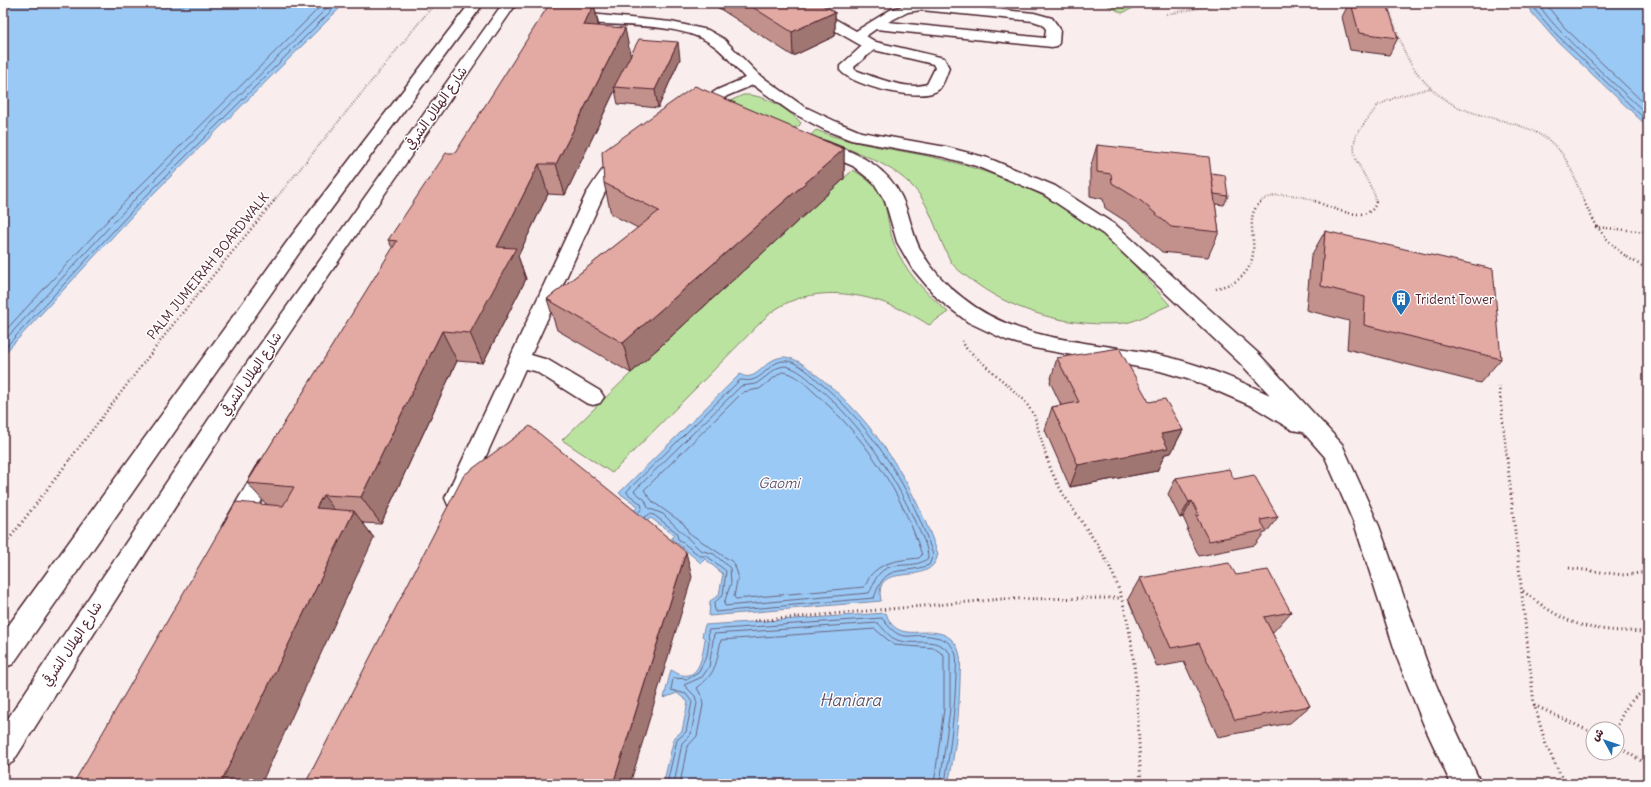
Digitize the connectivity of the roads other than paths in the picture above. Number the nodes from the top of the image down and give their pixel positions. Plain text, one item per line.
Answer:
1 (477, 3) edge
2 (510, 3) edge
3 (797, 3) edge
4 (556, 12) edge
5 (875, 25) junction
6 (856, 37) junction
7 (871, 45) junction
8 (755, 79) junction
9 (713, 99) junction
10 (734, 108) edge
11 (682, 121) edge
12 (805, 129) junction
13 (637, 151) edge
14 (519, 360) junction
15 (593, 397) dead end
16 (279, 450) edge
17 (1334, 451) junction
18 (447, 518) edge
19 (225, 542) edge
20 (3, 655) edge
21 (3, 752) edge
22 (1466, 784) edge

1 - 20 main road
2 - 21 main road, شارع الهلال الشرقي
3 - 6 lane
4 - 8 lane
5 - 5 lane
5 - 6 lane
6 - 7 lane
7 - 7 lane
8 - 9 lane
8 - 12 main road
9 - 10 main road
9 - 11 lane
12 - 17 main road
12 - 17 main road
13 - 14 lane
14 - 15 lane
14 - 18 lane
16 - 19 lane
17 - 22 main road

